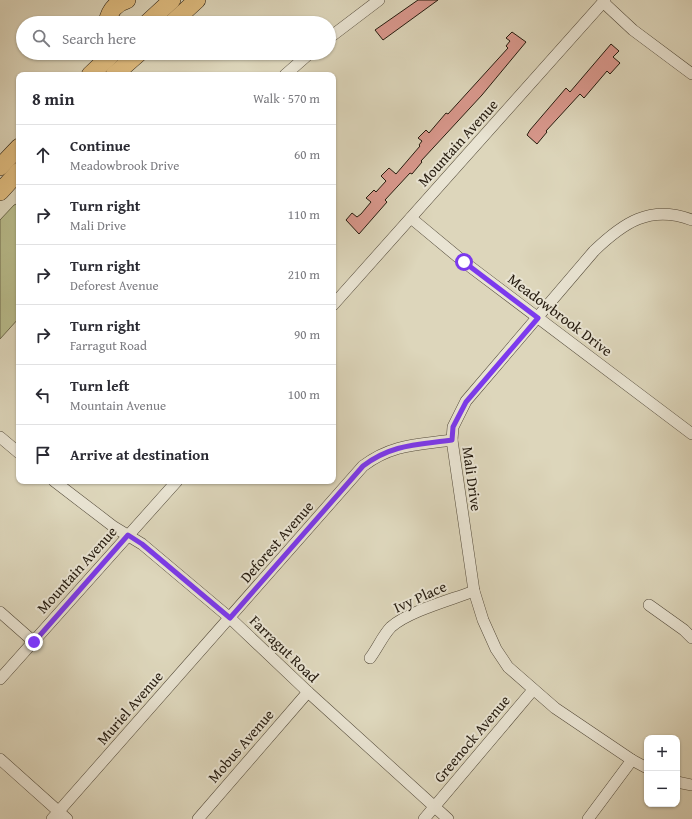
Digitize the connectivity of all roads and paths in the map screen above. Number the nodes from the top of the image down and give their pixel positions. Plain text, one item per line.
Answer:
1 (127, 0) edge
2 (172, 0) edge
3 (197, 0) edge
4 (379, 0) edge
5 (604, 1) edge
6 (110, 16) edge
7 (155, 16) edge
8 (180, 16) edge
9 (336, 33) edge
10 (123, 60) edge
11 (302, 60) edge
12 (112, 68) edge
13 (99, 72) edge
14 (288, 72) edge
15 (692, 74) edge
16 (16, 149) edge
17 (0, 167) edge
18 (16, 174) edge
19 (16, 189) edge
20 (0, 192) edge
21 (0, 198) edge
22 (411, 218) junction
23 (692, 220) edge
24 (336, 302) edge
25 (538, 318) junction
26 (692, 434) edge
27 (0, 437) edge
28 (452, 440) junction
29 (16, 450) edge
30 (58, 484) edge
31 (174, 484) edge
32 (128, 535) junction
33 (474, 591) junction
34 (649, 605) dead end
35 (0, 612) edge
36 (230, 618) junction
37 (692, 638) edge
38 (34, 642) junction
39 (370, 658) dead end
40 (0, 679) edge
41 (533, 690) junction
42 (308, 692) junction
43 (0, 759) edge
44 (632, 760) junction
45 (644, 766) edge
46 (680, 783) edge
47 (692, 785) edge
48 (433, 807) junction
49 (59, 817) edge
50 (198, 819) edge
51 (424, 819) edge
52 (448, 819) edge
53 (588, 819) edge

1 - 6 highway
2 - 7 highway
3 - 8 highway
4 - 9 street
5 - 15 street
5 - 22 street, Mountain Avenue
10 - 12 highway
11 - 14 street
12 - 13 highway
16 - 17 highway
18 - 20 highway
19 - 21 highway
22 - 24 street, Mountain Avenue
22 - 25 street, Meadowbrook Drive
23 - 25 street, Mali Drive
25 - 26 street, Meadowbrook Drive
25 - 28 street, Mali Drive
27 - 29 street
28 - 33 street, Mali Drive
28 - 36 street, Deforest Avenue
30 - 32 street, Farragut Road
31 - 32 street, Mountain Avenue
32 - 36 street, Farragut Road
32 - 38 street, Mountain Avenue
33 - 39 street, Ivy Place
33 - 41 street, Mali Drive
34 - 37 street
35 - 38 street
36 - 42 street, Farragut Road
36 - 49 street, Muriel Avenue
38 - 40 street, Mountain Avenue
41 - 44 street, Mali Drive
41 - 48 street, Greenock Avenue
42 - 48 street, Farragut Road
42 - 50 street, Mobus Avenue
43 - 49 street
44 - 45 street, Mali Drive
44 - 53 street
46 - 47 street
48 - 51 street, Greenock Avenue
48 - 52 street, Farragut Road

